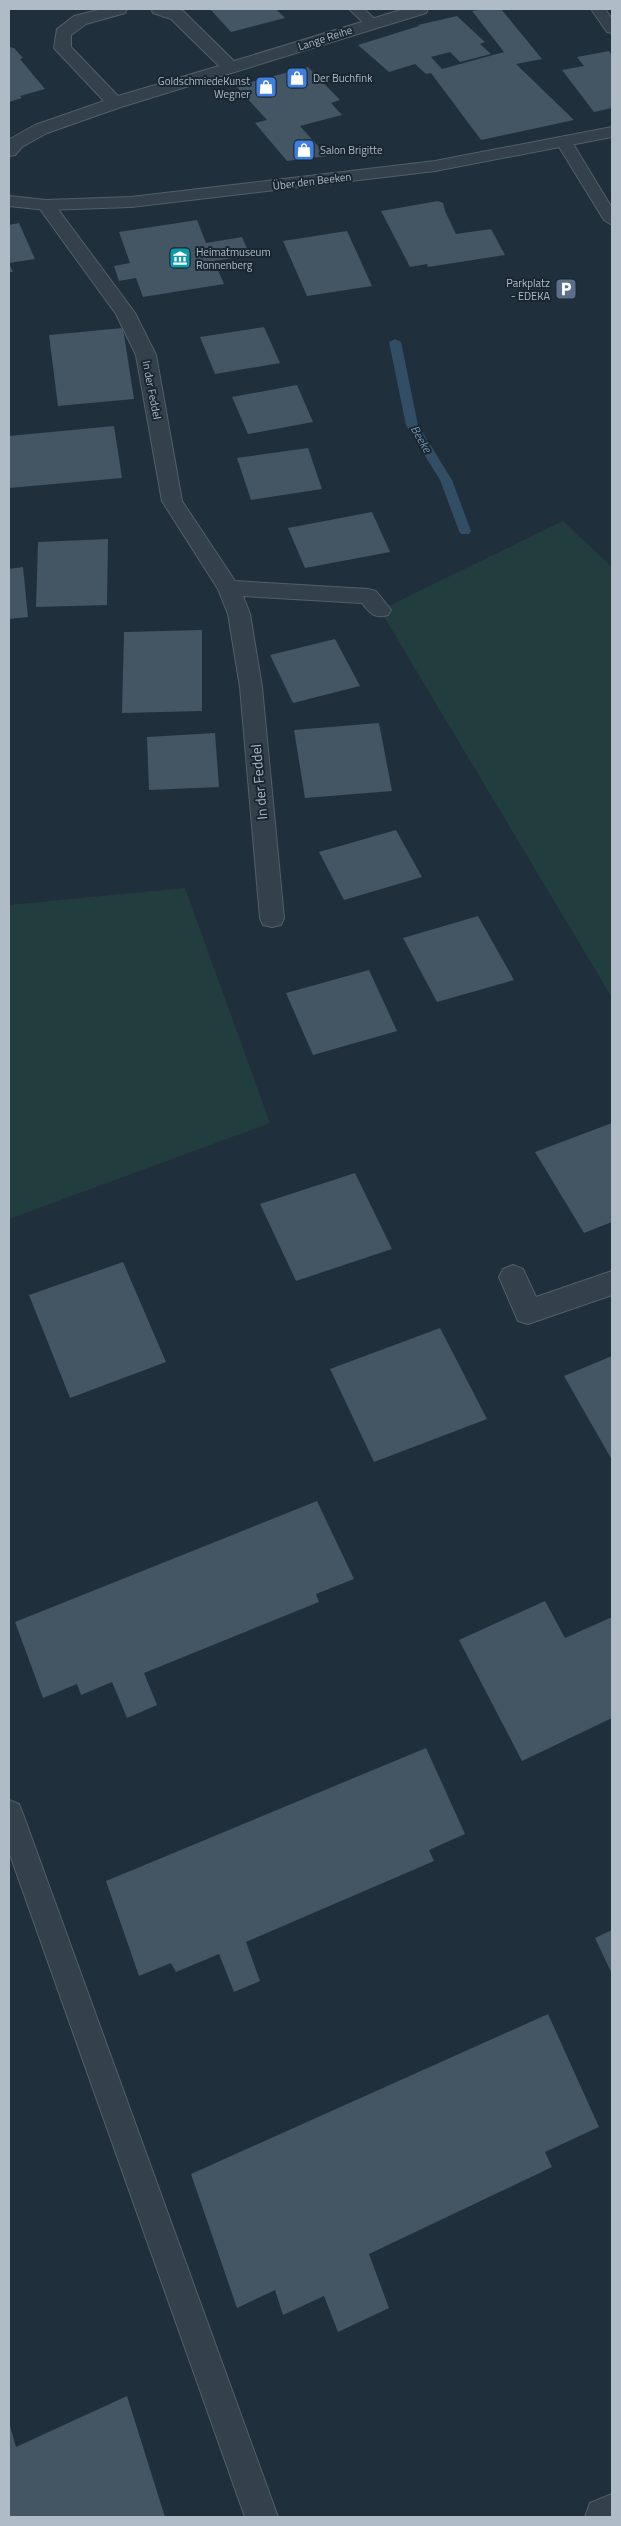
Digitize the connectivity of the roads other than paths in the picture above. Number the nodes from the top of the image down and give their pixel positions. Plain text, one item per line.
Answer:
1 (119, 9) edge
2 (159, 9) edge
3 (356, 9) edge
4 (420, 9) edge
5 (598, 9) edge
6 (372, 23) junction
7 (612, 29) edge
8 (231, 68) junction
9 (115, 103) junction
10 (612, 132) edge
11 (564, 142) junction
12 (9, 151) edge
13 (9, 201) edge
14 (46, 204) junction
15 (612, 220) edge
16 (229, 588) junction
17 (380, 610) dead end
18 (272, 918) dead end
19 (513, 1277) dead end
20 (612, 1283) edge
21 (9, 1814) edge
22 (612, 2513) edge
23 (262, 2517) edge
24 (604, 2517) edge

1 - 9 street
2 - 8 street
3 - 6 lane
4 - 6 street, Lange Reihe
5 - 7 lane
6 - 8 street, Lange Reihe
8 - 9 street, Lange Reihe
9 - 12 street, Lange Reihe
10 - 11 street, Über den Beeken
11 - 14 street, Über den Beeken
11 - 15 lane
13 - 14 street, Über den Beeken
14 - 16 street, In der Feddel
16 - 17 street
16 - 18 street, In der Feddel
19 - 20 street
21 - 23 lane
22 - 24 street

